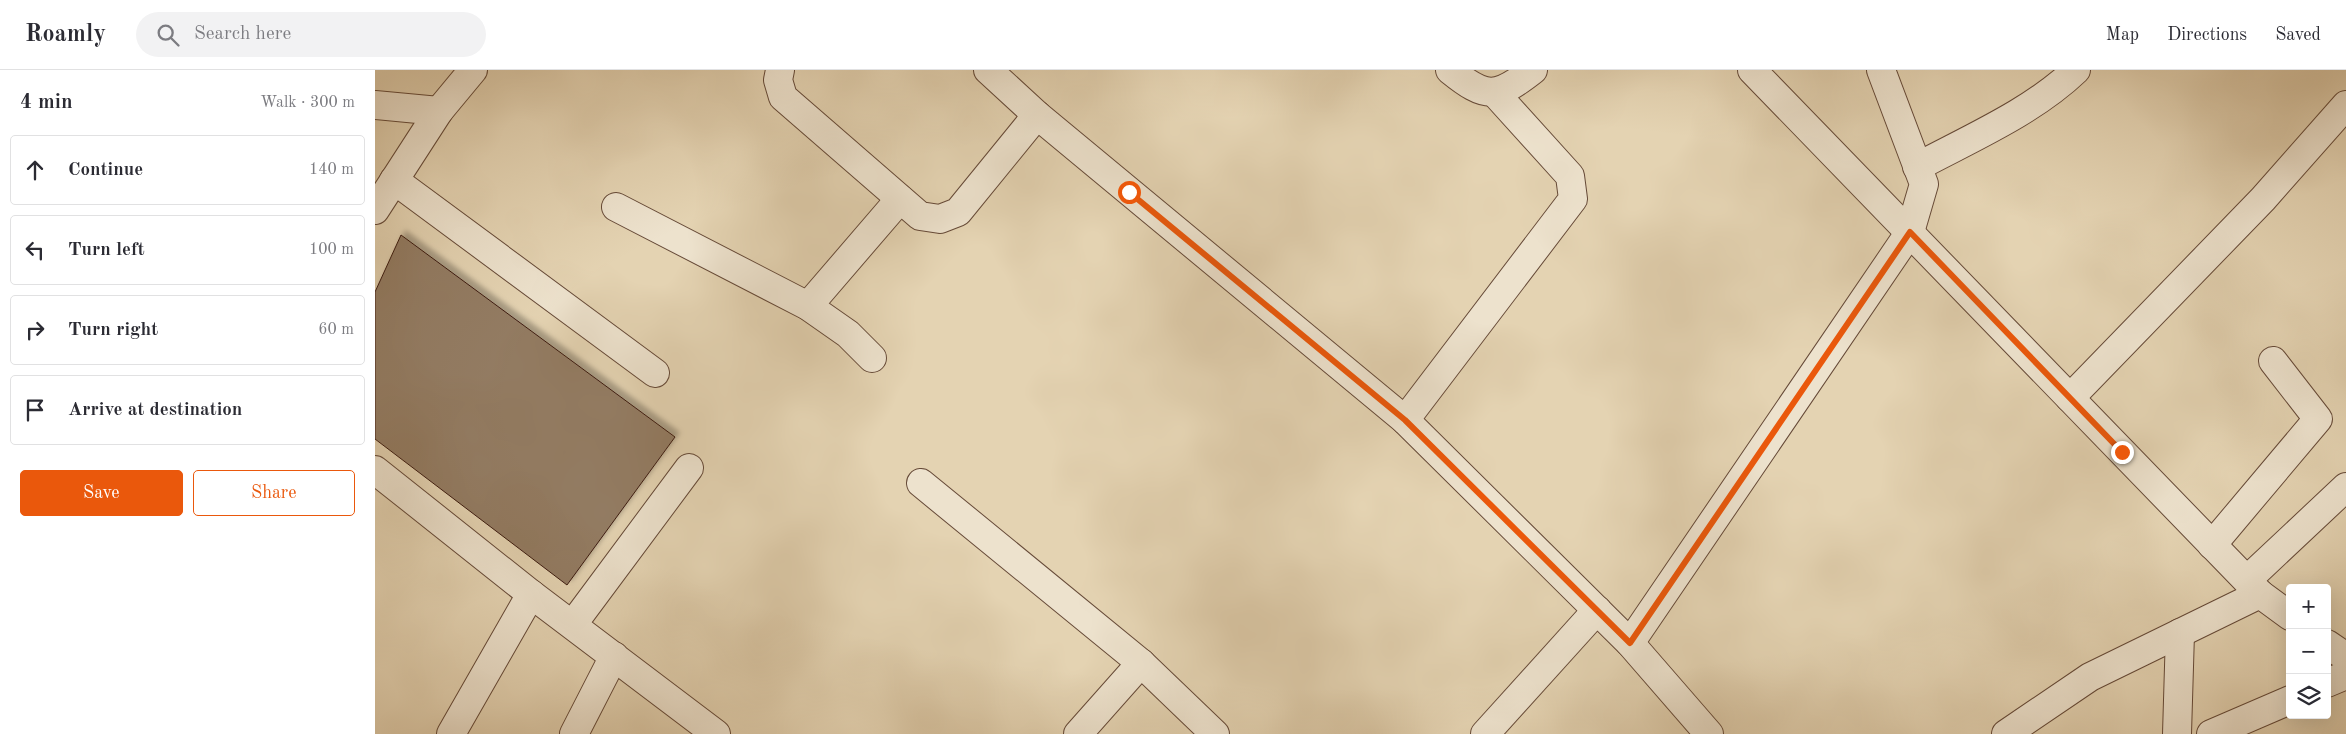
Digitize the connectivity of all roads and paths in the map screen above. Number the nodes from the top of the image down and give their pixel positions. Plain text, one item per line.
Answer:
1 (473, 70) edge
2 (779, 70) edge
3 (1449, 70) edge
4 (1533, 70) edge
5 (1752, 70) edge
6 (1881, 70) edge
7 (2076, 70) edge
8 (995, 72) edge
9 (1494, 92) junction
10 (375, 105) edge
11 (2346, 105) edge
12 (439, 110) junction
13 (1037, 116) junction
14 (1917, 167) junction
15 (382, 192) edge
16 (900, 199) junction
17 (616, 206) dead end
18 (1910, 232) junction
19 (807, 306) junction
20 (872, 358) dead end
21 (2273, 362) dead end
22 (655, 373) dead end
23 (2071, 398) junction
24 (1405, 420) junction
25 (689, 468) dead end
26 (375, 470) edge
27 (921, 483) dead end
28 (2346, 487) edge
29 (2212, 545) junction
30 (2253, 587) junction
31 (531, 594) junction
32 (1597, 610) junction
33 (2286, 613) edge
34 (573, 624) junction
35 (2180, 633) junction
36 (1630, 643) junction
37 (2331, 647) edge
38 (615, 656) junction
39 (2346, 658) edge
40 (1141, 663) junction
41 (2346, 675) edge
42 (2331, 681) edge
43 (2286, 702) edge
44 (451, 734) edge
45 (574, 734) edge
46 (716, 734) edge
47 (1078, 734) edge
48 (1215, 734) edge
49 (1485, 734) edge
50 (1709, 734) edge
51 (2006, 734) edge
52 (2177, 734) edge
53 (2211, 734) edge

1 - 12 street
2 - 16 street
3 - 9 street
4 - 9 street
5 - 18 street
6 - 14 street
7 - 14 street
8 - 13 street
9 - 24 street
10 - 12 street
11 - 23 street
12 - 15 street
13 - 16 street
13 - 24 street
14 - 18 street
15 - 22 street
16 - 19 street
17 - 19 street
18 - 23 street
18 - 36 street
19 - 20 street
21 - 29 street
23 - 29 street
24 - 32 street
25 - 34 street
26 - 31 street
27 - 40 street
28 - 30 street
29 - 30 street
30 - 33 street
30 - 35 street
31 - 34 street
31 - 44 street
32 - 36 street
32 - 49 street
34 - 38 street
35 - 51 street
35 - 52 street
36 - 50 street
37 - 39 street
38 - 45 street
38 - 46 street
40 - 47 street
40 - 48 street
41 - 42 street
43 - 53 street

